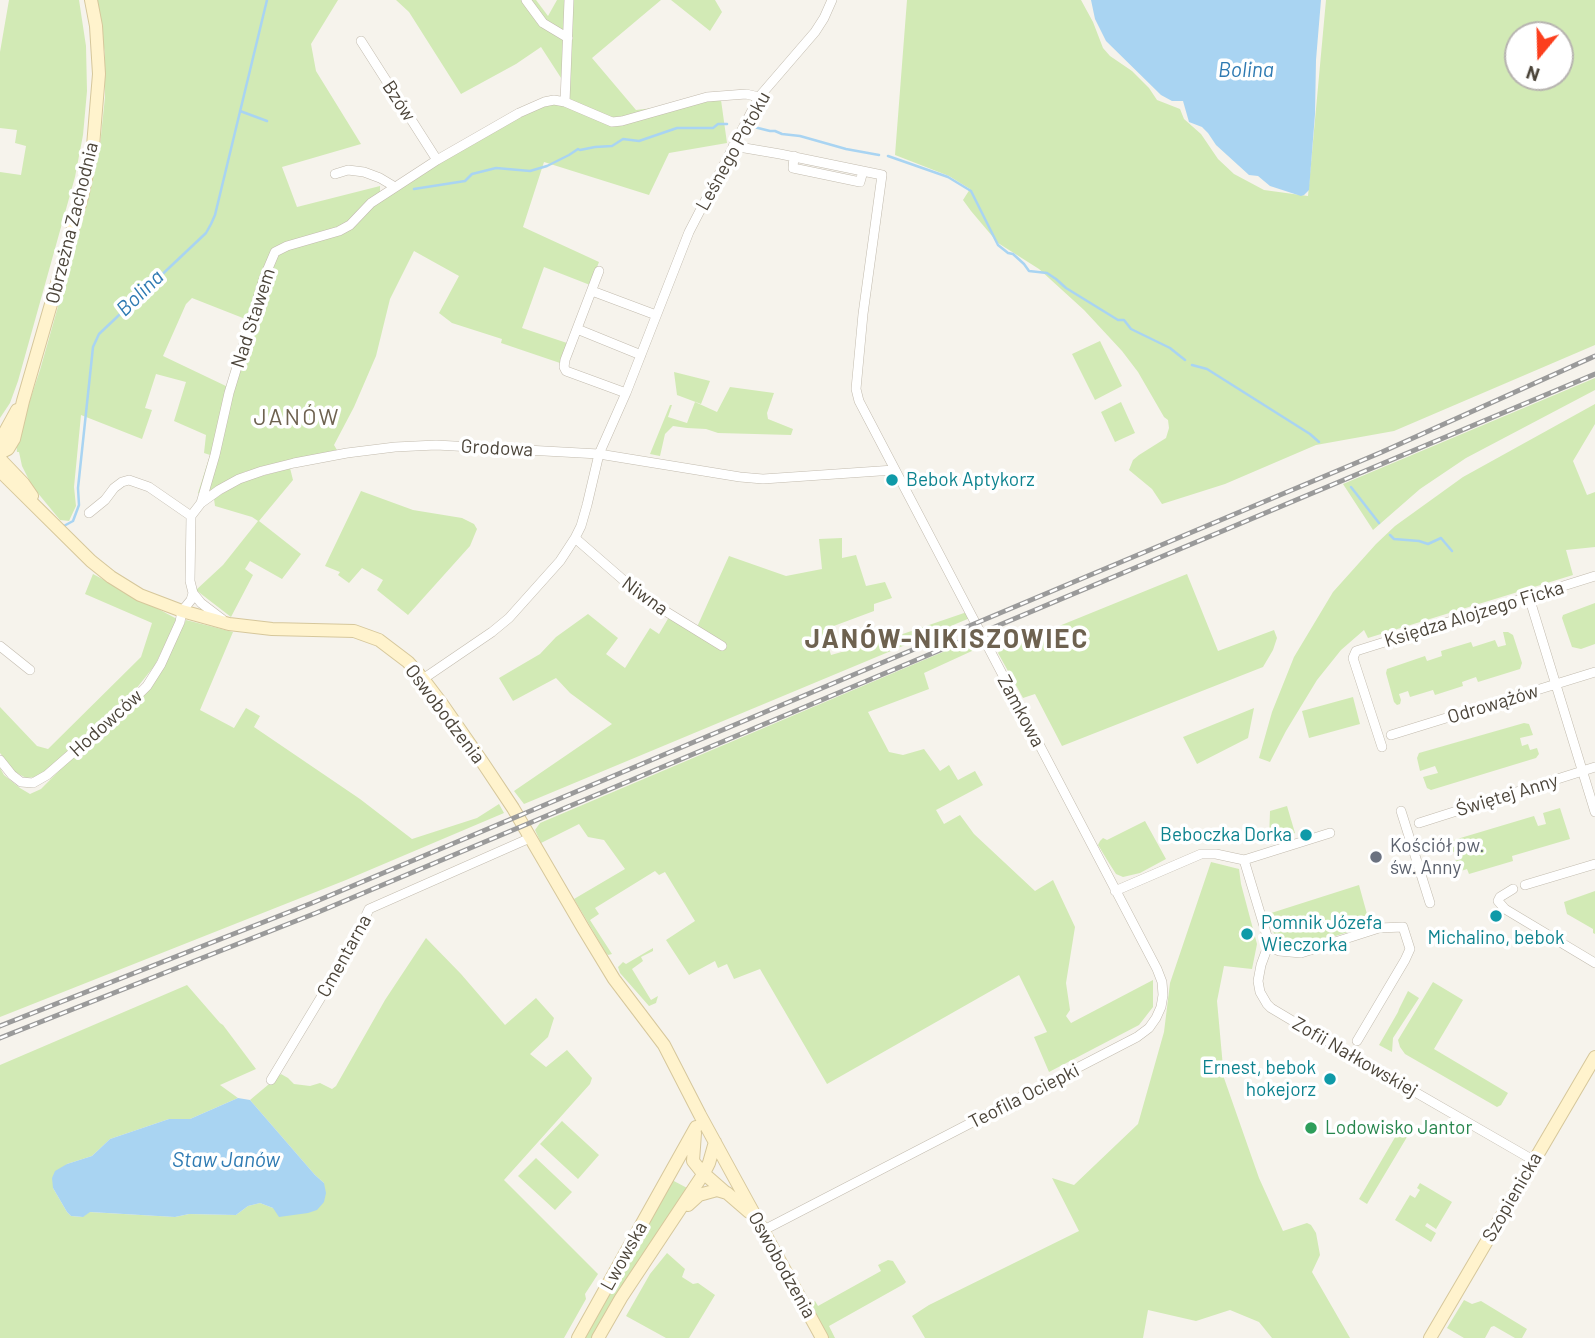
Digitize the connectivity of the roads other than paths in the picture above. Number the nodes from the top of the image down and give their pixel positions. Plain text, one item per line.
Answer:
1 (91, 0) edge
2 (526, 0) edge
3 (569, 0) edge
4 (832, 0) edge
5 (568, 38) junction
6 (361, 41) dead end
7 (759, 97) junction
8 (565, 102) junction
9 (733, 146) junction
10 (437, 160) junction
11 (335, 174) dead end
12 (395, 187) junction
13 (599, 271) dead end
14 (592, 291) junction
15 (656, 315) junction
16 (577, 329) junction
17 (641, 355) junction
18 (626, 393) junction
19 (23, 401) junction
20 (5, 425) edge
21 (14, 439) junction
22 (0, 440) edge
23 (599, 454) junction
24 (0, 456) edge
25 (894, 470) junction
26 (0, 471) edge
27 (23, 483) junction
28 (201, 503) junction
29 (89, 513) dead end
30 (45, 515) junction
31 (191, 516) junction
32 (575, 538) junction
33 (1595, 576) edge
34 (1529, 597) junction
35 (192, 605) junction
36 (0, 646) edge
37 (722, 646) dead end
38 (30, 670) dead end
39 (1595, 672) edge
40 (424, 679) junction
41 (1556, 685) junction
42 (1384, 740) joint
43 (0, 760) edge
44 (1595, 767) edge
45 (1583, 772) junction
46 (1401, 811) dead end
47 (1595, 812) edge
48 (1413, 824) junction
49 (1330, 833) dead end
50 (530, 838) junction
51 (1244, 860) junction
52 (1595, 864) edge
53 (1525, 885) dead end
54 (1513, 889) dead end
55 (1115, 891) junction
56 (1430, 903) dead end
57 (1268, 946) junction
58 (1595, 963) edge
59 (1355, 1045) junction
60 (1595, 1057) edge
61 (271, 1080) dead end
62 (698, 1121) junction
63 (715, 1142) junction
64 (1533, 1160) junction
65 (694, 1161) junction
66 (706, 1168) junction
67 (670, 1175) junction
68 (741, 1192) junction
69 (727, 1194) junction
70 (756, 1218) junction
71 (673, 1220) junction
72 (762, 1231) junction
73 (579, 1338) edge
74 (598, 1338) edge
75 (822, 1338) edge
76 (1430, 1338) edge

1 - 19 street, Obrzeżna Zachodnia
2 - 5 street
3 - 5 street
4 - 7 street, Leśnego Potoku
5 - 8 street
6 - 10 street, Bzów
7 - 8 street
7 - 9 street, Leśnego Potoku
8 - 10 street, Nad Stawem
9 - 15 street, Leśnego Potoku
9 - 25 street, Zamkowa
10 - 12 street, Nad Stawem
11 - 12 street
12 - 28 street, Nad Stawem
13 - 14 street
14 - 15 street
14 - 16 street
15 - 17 street, Leśnego Potoku
16 - 17 street
16 - 18 street
17 - 18 street, Leśnego Potoku
18 - 23 street, Leśnego Potoku
19 - 20 street, Obrzeżna Zachodnia
19 - 21 street, Obrzeżna Zachodnia
20 - 22 street, Obrzeżna Zachodnia
21 - 24 street, Oswobodzenia
21 - 27 street, Oswobodzenia
23 - 25 street, Grodowa
23 - 28 street, Grodowa
23 - 32 street, Leśnego Potoku
24 - 27 street, Oswobodzenia
25 - 55 street, Zamkowa
26 - 30 street, Oswobodzenia
27 - 30 street, Oswobodzenia
28 - 31 street, Grodowa
29 - 31 street
30 - 35 street, Oswobodzenia
31 - 35 street
32 - 37 street, Niwna
32 - 40 street, Leśnego Potoku
33 - 34 street, Księdza Alojzego Ficka
34 - 41 street
34 - 42 street, Księdza Alojzego Ficka
35 - 40 street, Oswobodzenia
35 - 43 street, Hodowców
36 - 38 street
39 - 41 street, Odrowążów
40 - 50 street, Oswobodzenia
41 - 42 street, Odrowążów
41 - 45 street
44 - 45 street, Świętej Anny
45 - 47 street
45 - 48 street, Świętej Anny
46 - 48 street
48 - 56 street
49 - 51 street
50 - 61 street, Cmentarna
50 - 62 street, Oswobodzenia
51 - 55 street
51 - 57 street
52 - 53 street
54 - 58 street
55 - 72 street, Teofila Ociepki
57 - 59 street, Zofii Nałkowskiej
57 - 59 street
59 - 64 street, Zofii Nałkowskiej
60 - 64 street, Szopienicka
62 - 63 street, Oswobodzenia
62 - 65 street
62 - 67 street, Lwowska
63 - 66 street, Lwowska
63 - 68 street, Oswobodzenia
64 - 76 street, Szopienicka
65 - 66 street, Oswobodzenia
65 - 67 street
66 - 68 street, Oswobodzenia
66 - 69 street, Oswobodzenia
66 - 71 street, Lwowska
67 - 73 street, Lwowska
68 - 70 street, Oswobodzenia
69 - 70 street
69 - 71 street, Lwowska
70 - 72 street, Oswobodzenia
71 - 74 street, Lwowska
72 - 75 street, Oswobodzenia

